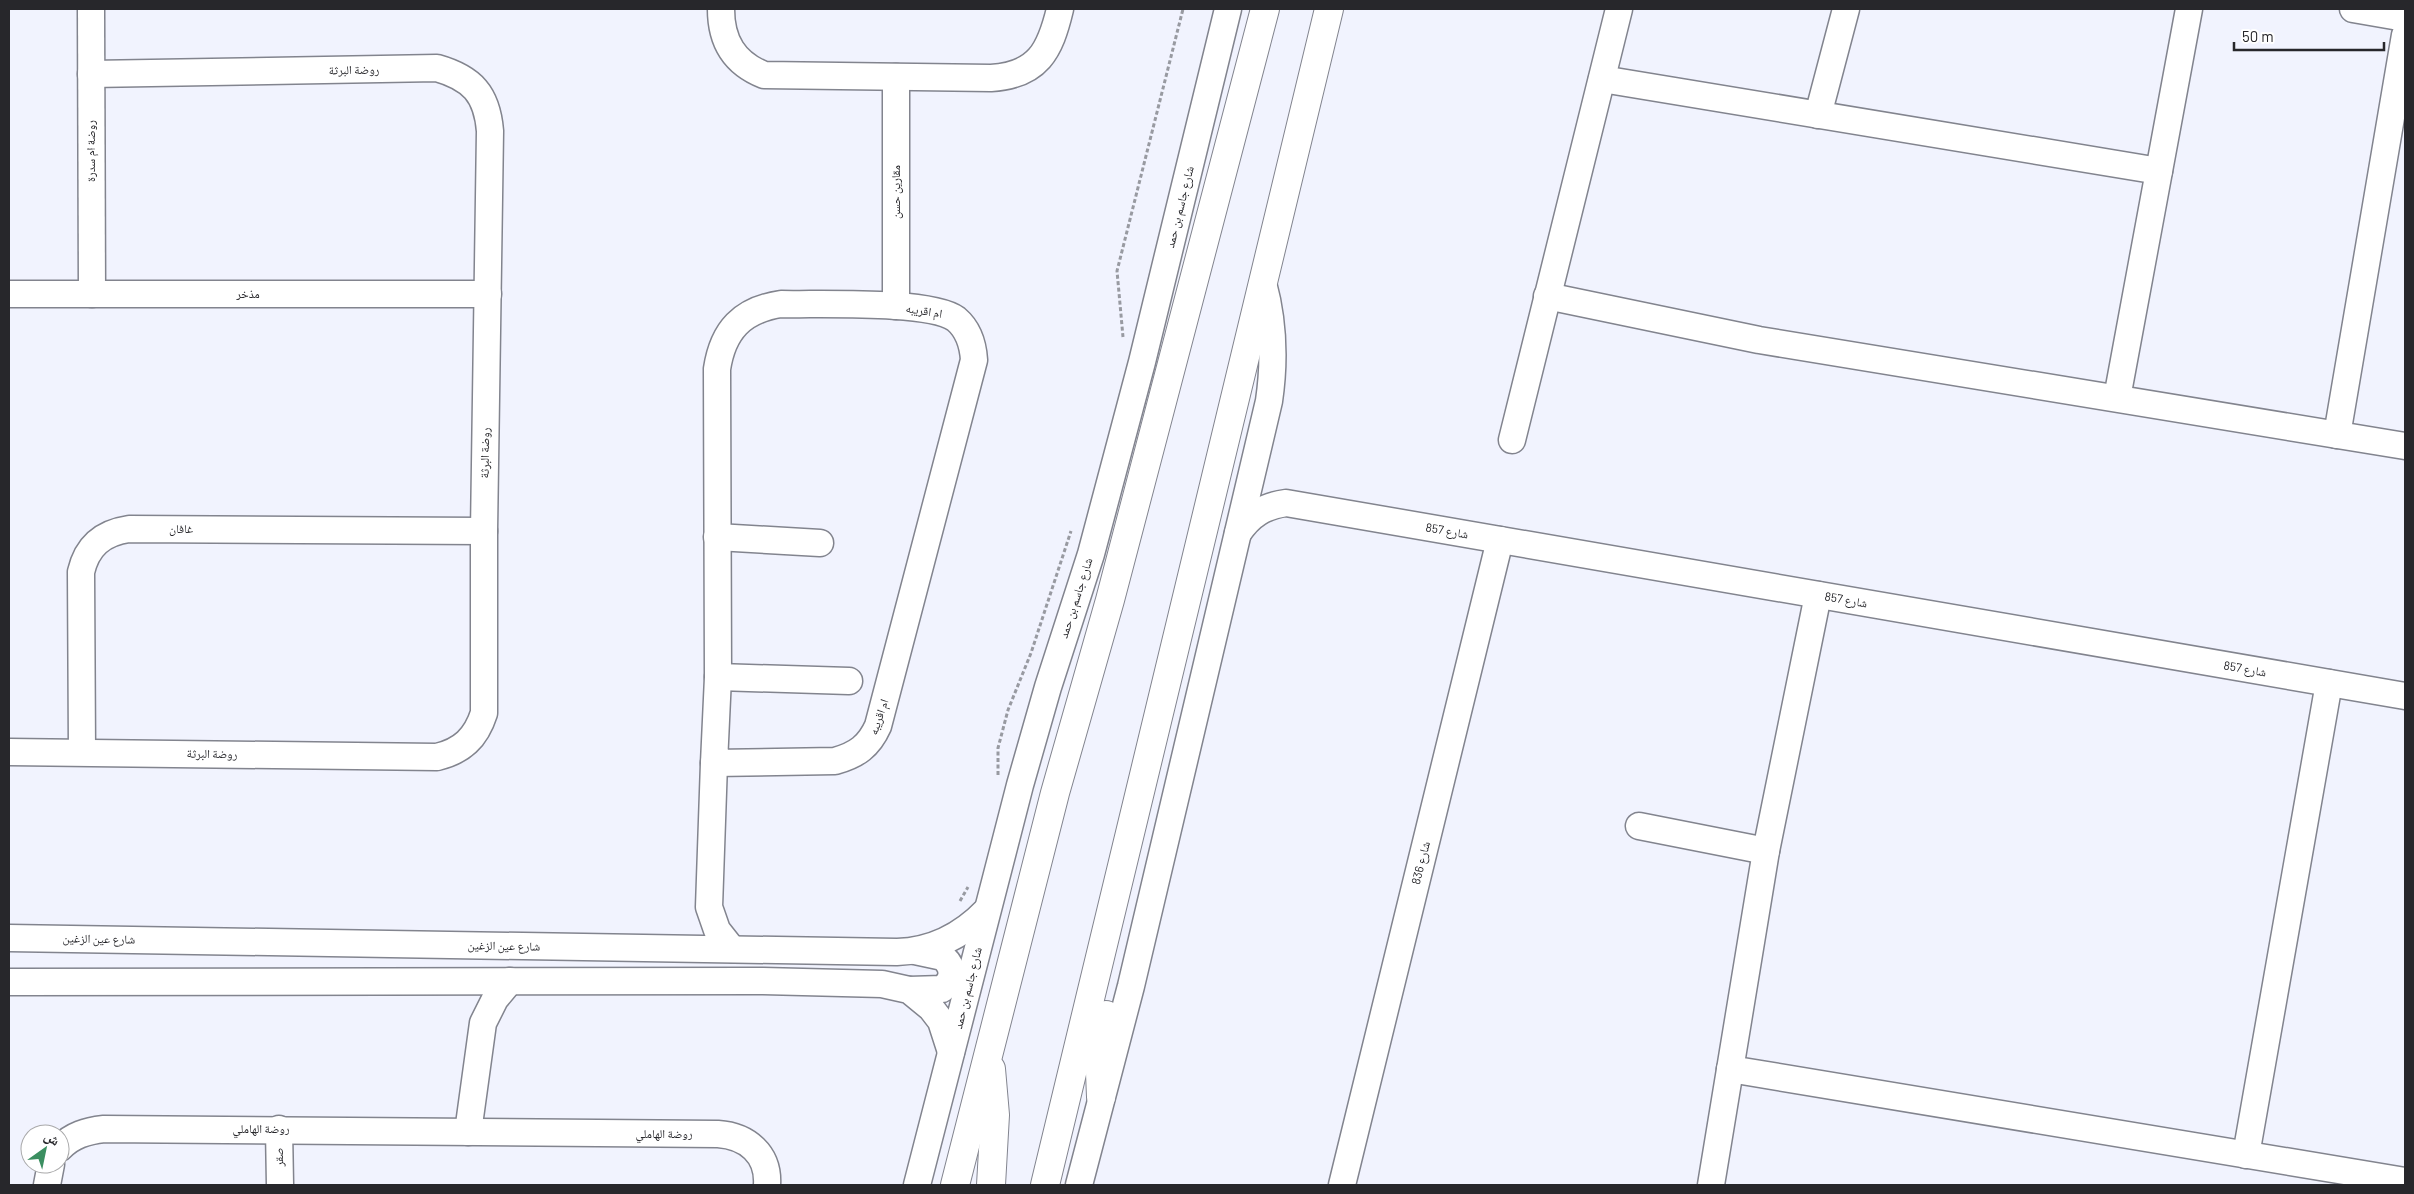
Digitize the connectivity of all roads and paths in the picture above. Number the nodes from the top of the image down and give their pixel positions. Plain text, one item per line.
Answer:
1 (92, 9) edge
2 (721, 9) edge
3 (1060, 9) edge
4 (1183, 9) edge
5 (1228, 9) edge
6 (1265, 9) edge
7 (1329, 9) edge
8 (1619, 9) edge
9 (1846, 9) edge
10 (2188, 9) edge
11 (2353, 9) edge
12 (2405, 18) edge
13 (2405, 35) edge
14 (91, 74) junction
15 (896, 77) junction
16 (1602, 79) junction
17 (1818, 115) junction
18 (2159, 171) junction
19 (1264, 283) junction
20 (9, 294) edge
21 (92, 294) junction
22 (488, 294) junction
23 (1547, 296) junction
24 (896, 306) junction
25 (1123, 339) dead end
26 (2117, 398) junction
27 (2338, 435) junction
28 (1512, 440) dead end
29 (2405, 446) edge
30 (1256, 460) junction
31 (1286, 503) junction
32 (1072, 527) dead end
33 (484, 531) junction
34 (1238, 533) junction
35 (717, 537) junction
36 (1500, 540) junction
37 (820, 543) dead end
38 (1818, 595) junction
39 (718, 678) junction
40 (849, 681) dead end
41 (2329, 684) junction
42 (2405, 696) edge
43 (9, 752) edge
44 (82, 752) junction
45 (714, 763) junction
46 (998, 783) dead end
47 (1639, 826) dead end
48 (1766, 851) junction
49 (970, 883) dead end
50 (958, 904) dead end
51 (709, 908) junction
52 (988, 910) junction
53 (1106, 936) junction
54 (9, 938) edge
55 (684, 948) junction
56 (732, 949) junction
57 (915, 951) junction
58 (452, 981) junction
59 (510, 981) junction
60 (9, 982) edge
61 (909, 990) junction
62 (483, 1023) junction
63 (989, 1050) junction
64 (951, 1052) junction
65 (1730, 1069) junction
66 (1101, 1097) junction
67 (279, 1129) junction
68 (468, 1132) junction
69 (70, 1139) edge
70 (2246, 1154) junction
71 (1085, 1179) edge
72 (2405, 1181) edge
73 (280, 1185) edge
74 (767, 1185) edge
75 (917, 1185) edge
76 (955, 1185) edge
77 (992, 1185) edge
78 (1045, 1185) edge
79 (1342, 1185) edge
80 (1711, 1185) edge

1 - 14 street, روضة ام سدرة
2 - 15 street
3 - 15 street
4 - 25 path
5 - 52 street, شارع جاسم بن حمد
6 - 63 main road
7 - 19 main road
8 - 16 street
9 - 17 street
10 - 18 street
11 - 12 street
13 - 27 street
14 - 21 street, روضة ام سدرة
14 - 22 street, روضة البرثة
15 - 24 street, مقارين حسن
16 - 17 street
16 - 23 street
17 - 18 street
18 - 26 street
19 - 30 street
19 - 53 main road
20 - 21 street, مذخر
21 - 22 street, مذخر
22 - 33 street, روضة البرثة
23 - 26 street
23 - 28 street
24 - 35 street, ام اقريبه
24 - 45 street, ام اقريبه
26 - 27 street
27 - 29 street
30 - 31 street
30 - 34 street
31 - 34 street, شارع 857
31 - 36 street, شارع 857
32 - 46 path
33 - 44 street, غافان
33 - 44 street, روضة البرثة
34 - 66 street
35 - 37 street
35 - 39 street, ام اقريبه
36 - 38 street, شارع 857
36 - 79 street, شارع 836
38 - 41 street, شارع 857
38 - 48 street
39 - 40 street
39 - 45 street, ام اقريبه
41 - 42 street, شارع 857
41 - 70 street
43 - 44 street, روضة البرثة
45 - 51 street, ام اقريبه
47 - 48 street
48 - 65 street
49 - 50 path
51 - 55 street, ام اقريبه
51 - 56 street, ام اقريبه
52 - 57 street, شارع عين الزغين
52 - 64 street, شارع جاسم بن حمد
53 - 66 main road
53 - 78 main road
54 - 55 street, شارع عين الزغين
55 - 56 street, شارع عين الزغين
56 - 57 street, شارع عين الزغين
57 - 61 street
58 - 59 street
58 - 60 street
58 - 62 street
59 - 61 street
59 - 62 street
61 - 64 street
62 - 68 street
63 - 76 main road
63 - 77 main road
64 - 75 street, شارع جاسم بن حمد
65 - 70 street
65 - 80 street
66 - 71 street
67 - 68 street, روضة الهاملي
67 - 69 street, روضة الهاملي
67 - 73 street, صقر
68 - 74 street, روضة الهاملي
70 - 72 street

